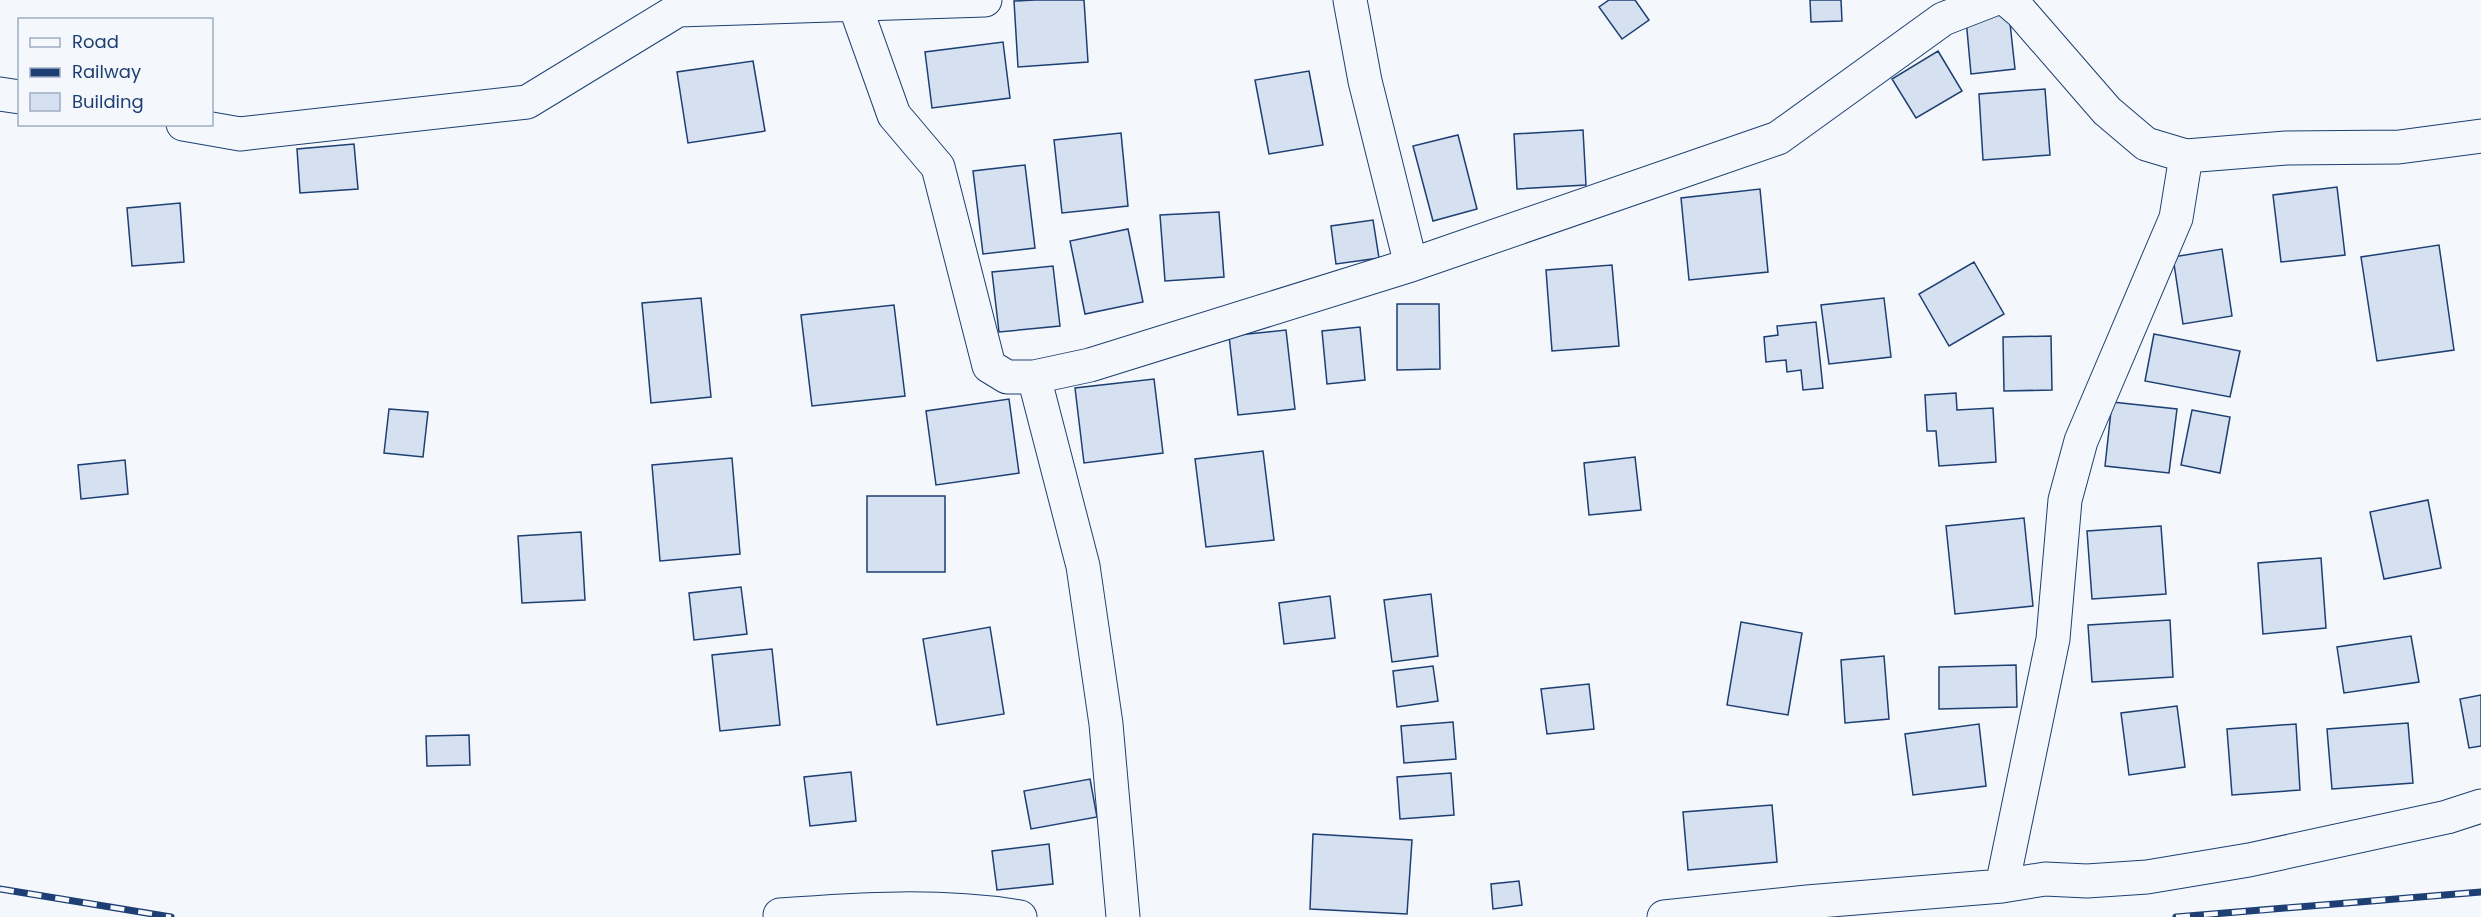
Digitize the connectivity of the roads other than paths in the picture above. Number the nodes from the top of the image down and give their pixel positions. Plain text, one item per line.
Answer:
1 (985, 0) edge
2 (1350, 0) edge
3 (1992, 0) edge
4 (2007, 0) edge
5 (853, 2) edge
6 (0, 94) edge
7 (18, 97) edge
8 (194, 126) edge
9 (2481, 136) edge
10 (2186, 156) junction
11 (1411, 265) junction
12 (1034, 377) junction
13 (2481, 806) edge
14 (2002, 886) junction
15 (780, 915) dead end
16 (1020, 917) edge
17 (1123, 917) edge
18 (1664, 917) edge

1 - 5 street
2 - 11 street
3 - 11 street
4 - 10 street
5 - 8 street
5 - 12 street
6 - 7 street
9 - 10 street
10 - 14 street
11 - 12 street
12 - 17 street
13 - 14 street
14 - 18 street
15 - 16 street

